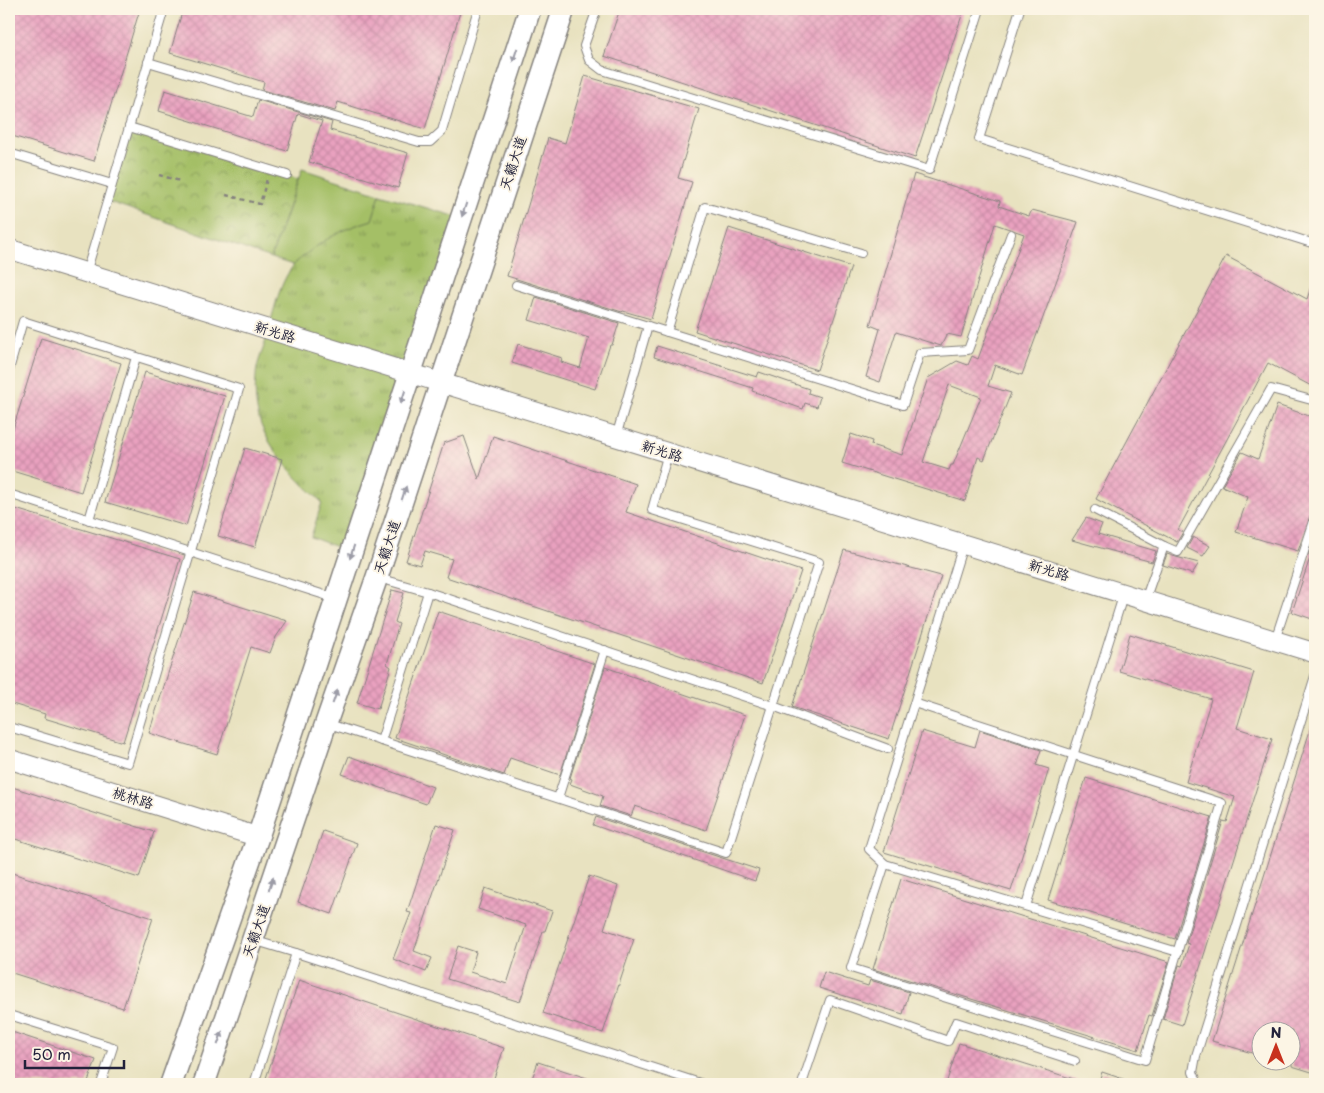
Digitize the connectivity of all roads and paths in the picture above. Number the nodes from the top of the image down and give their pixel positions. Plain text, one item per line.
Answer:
1 (164, 9) edge
2 (478, 9) edge
3 (530, 9) edge
4 (564, 9) edge
5 (597, 9) edge
6 (980, 9) edge
7 (1020, 9) edge
8 (148, 62) junction
9 (129, 127) junction
10 (9, 153) edge
11 (270, 169) junction
12 (159, 175) dead end
13 (287, 175) dead end
14 (180, 181) dead end
15 (112, 184) junction
16 (226, 195) dead end
17 (1011, 234) dead end
18 (1315, 244) edge
19 (9, 249) edge
20 (862, 253) dead end
21 (86, 273) junction
22 (516, 285) dead end
23 (648, 326) junction
24 (668, 332) junction
25 (136, 357) junction
26 (9, 370) edge
27 (410, 374) junction
28 (440, 382) junction
29 (1315, 401) edge
30 (616, 437) junction
31 (668, 453) junction
32 (9, 494) edge
33 (1095, 510) dead end
34 (1315, 518) edge
35 (89, 520) junction
36 (964, 544) junction
37 (1164, 546) junction
38 (190, 552) junction
39 (377, 577) junction
40 (428, 592) junction
41 (1124, 593) junction
42 (336, 599) junction
43 (1145, 600) junction
44 (1275, 640) junction
45 (605, 650) junction
46 (1315, 652) edge
47 (1315, 676) edge
48 (914, 703) junction
49 (773, 706) junction
50 (326, 723) junction
51 (9, 727) edge
52 (381, 741) junction
53 (888, 748) dead end
54 (1074, 755) junction
55 (9, 759) edge
56 (558, 798) junction
57 (258, 836) junction
58 (885, 864) junction
59 (1026, 906) junction
60 (252, 940) junction
61 (1178, 952) junction
62 (296, 953) junction
63 (9, 1015) edge
64 (1075, 1062) dead end
65 (101, 1084) edge
66 (171, 1084) edge
67 (204, 1084) edge
68 (254, 1084) edge
69 (704, 1084) edge
70 (802, 1084) edge
71 (1198, 1084) edge

1 - 8 lane
2 - 8 lane
3 -> 27 main road
4 - 28 main road, 天籁大道
5 - 6 lane
7 - 18 lane
8 - 9 lane
9 - 11 lane
9 - 15 lane
10 - 15 lane
11 - 13 lane
11 - 16 path
12 - 14 path
15 - 21 lane
17 - 24 lane
19 - 21 street, 新光路
20 - 24 lane
21 - 27 street, 新光路
22 - 23 lane
23 - 24 lane
23 - 30 lane
25 - 26 lane
25 - 35 lane
25 - 38 lane
27 - 28 street, 新光路
27 -> 42 main road
28 - 30 street, 新光路
39 -> 28 main road, 天籁大道
29 - 37 lane
30 - 31 street, 新光路
31 - 36 street, 新光路
31 - 49 lane
32 - 35 lane
33 - 37 lane
34 - 44 lane
35 - 38 lane
36 - 41 street, 新光路
36 - 48 lane
37 - 43 lane
38 - 42 lane
38 - 51 lane
39 - 40 lane
50 -> 39 main road, 天籁大道
40 - 45 lane
40 - 52 lane
41 - 43 street, 新光路
41 - 54 lane
42 - 57 main road
43 - 44 street, 新光路
44 - 46 street, 新光路
45 - 49 lane
45 - 56 lane
47 - 71 lane
48 - 54 lane
48 - 58 lane
49 - 53 lane
49 - 56 lane
50 - 52 lane
60 -> 50 main road, 天籁大道
52 - 56 lane
54 - 59 lane
54 - 61 lane
55 - 57 street, 桃林路
57 - 66 main road
58 - 59 lane
58 - 61 lane
59 - 61 lane
60 - 62 lane
67 -> 60 main road, 天籁大道
62 - 68 lane
62 - 69 lane
63 - 65 lane
64 - 70 lane

